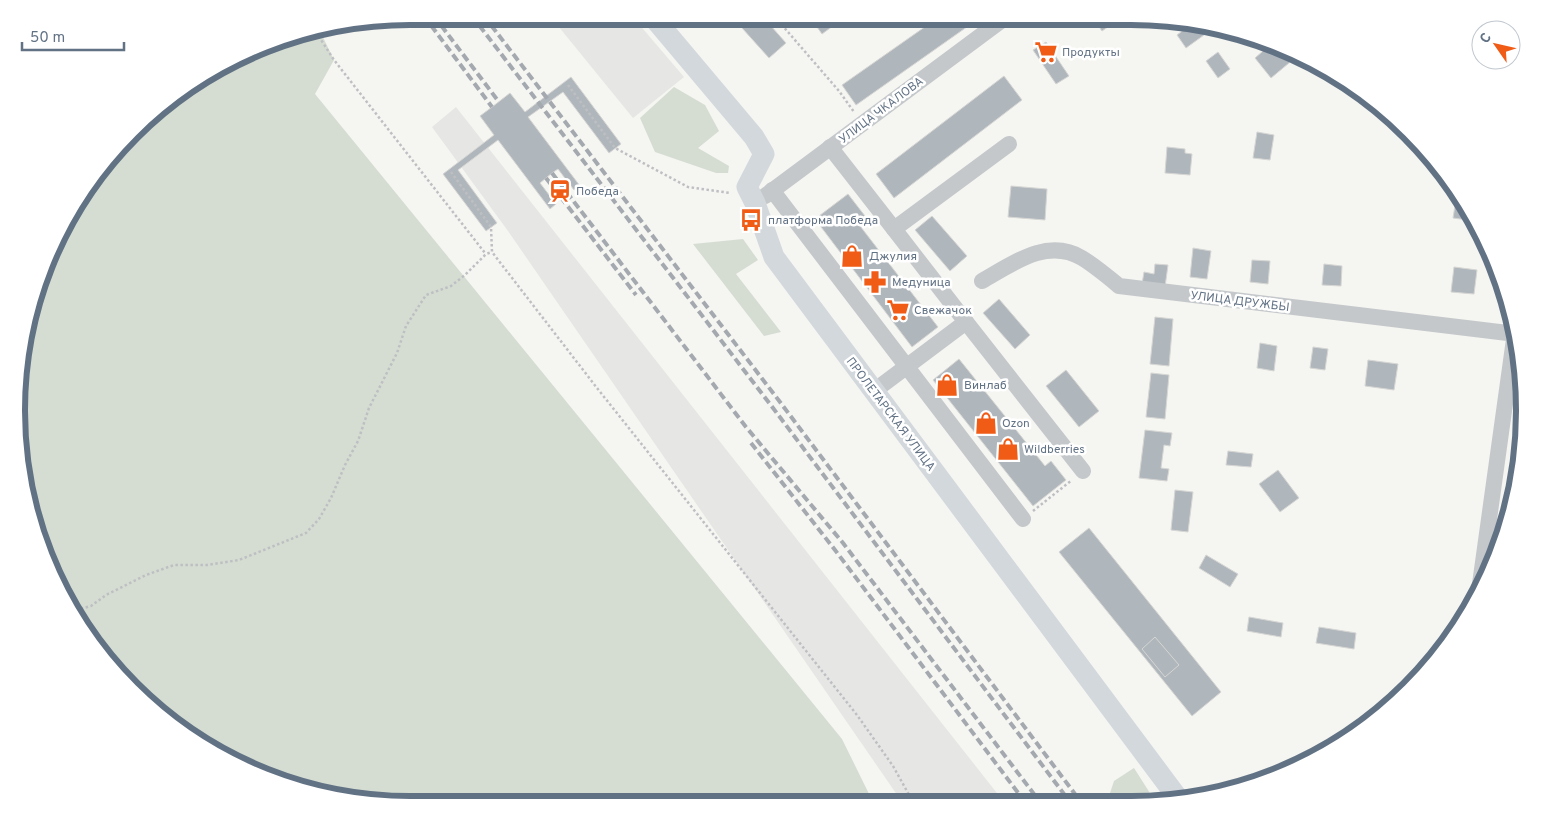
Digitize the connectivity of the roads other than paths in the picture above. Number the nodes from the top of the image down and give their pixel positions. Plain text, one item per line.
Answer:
1 (661, 25) edge
2 (995, 25) edge
3 (1009, 144) dead end
4 (830, 147) junction
5 (772, 190) junction
6 (755, 203) junction
7 (894, 229) junction
8 (982, 281) dead end
9 (966, 322) junction
10 (1509, 333) edge
11 (1512, 355) edge
12 (906, 367) junction
13 (874, 391) junction
14 (1083, 471) road end
15 (1022, 519) road end
16 (1482, 568) edge
17 (1174, 794) edge

1 - 6 main road, ПРОЛЕТАРСКАЯ УЛИЦА
2 - 4 street, УЛИЦА ЧКАЛОВА
3 - 7 street
4 - 5 street, УЛИЦА ЧКАЛОВА
4 - 7 street
5 - 6 street, УЛИЦА ЧКАЛОВА
5 - 12 street
6 - 13 main road, ПРОЛЕТАРСКАЯ УЛИЦА
7 - 9 street
8 - 10 street, УЛИЦА ДРУЖБЫ
9 - 12 street
9 - 14 street
11 - 16 street
12 - 13 street
12 - 15 street
13 - 17 main road, ПРОЛЕТАРСКАЯ УЛИЦА

